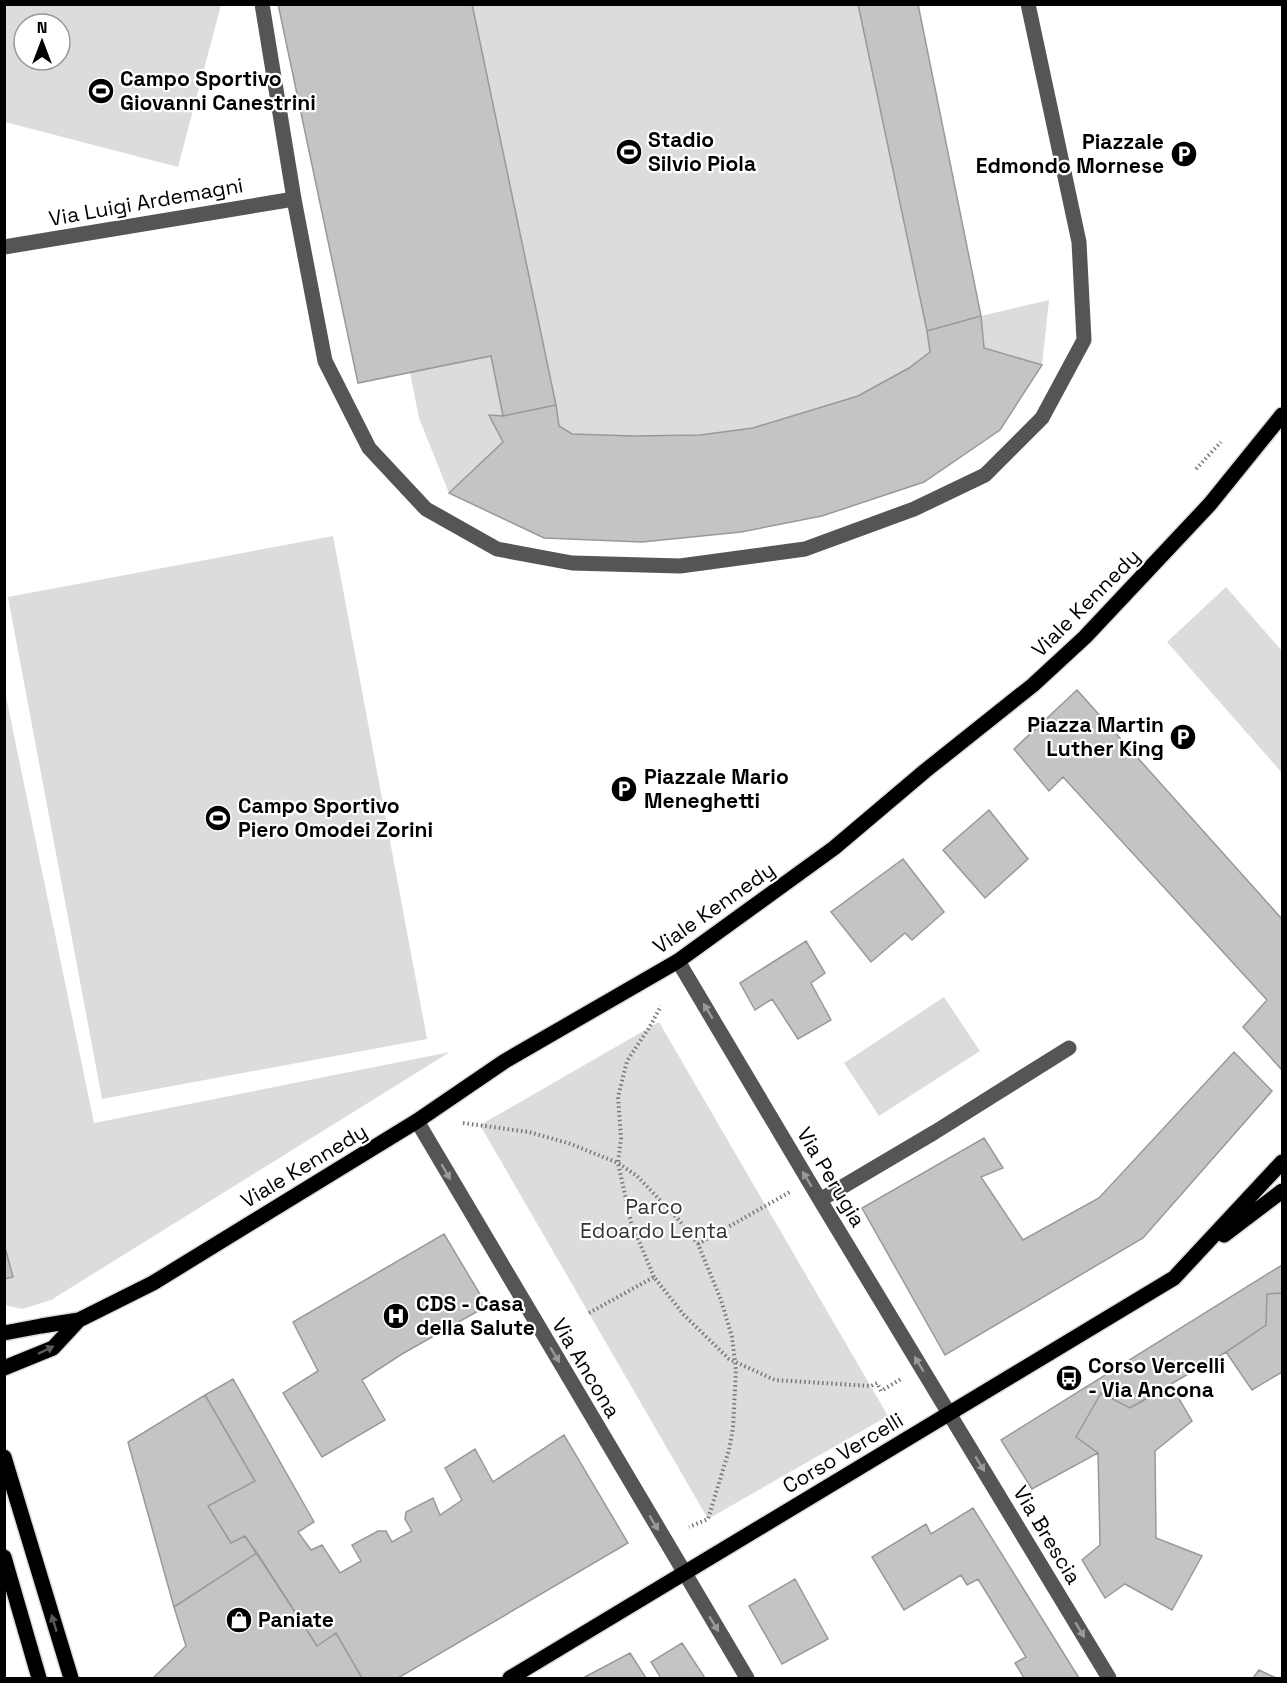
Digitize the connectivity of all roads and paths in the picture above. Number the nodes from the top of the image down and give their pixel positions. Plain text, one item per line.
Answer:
1 (262, 4) edge
2 (1028, 4) edge
3 (294, 199) junction
4 (4, 247) edge
5 (1282, 415) edge
6 (1221, 442) dead end
7 (1196, 469) dead end
8 (678, 961) junction
9 (661, 1006) dead end
10 (1069, 1048) dead end
11 (417, 1121) junction
12 (463, 1123) dead end
13 (1282, 1162) edge
14 (618, 1163) junction
15 (808, 1181) junction
16 (1282, 1191) edge
17 (820, 1200) junction
18 (698, 1244) junction
19 (1193, 1258) junction
20 (654, 1277) junction
21 (589, 1313) dead end
22 (79, 1320) junction
23 (4, 1333) edge
24 (735, 1361) junction
25 (4, 1368) edge
26 (907, 1386) dead end
27 (949, 1414) junction
28 (4, 1457) edge
29 (689, 1527) dead end
30 (4, 1557) edge
31 (684, 1574) junction
32 (39, 1678) edge
33 (71, 1678) edge
34 (510, 1678) edge
35 (747, 1678) edge
36 (1109, 1678) edge

1 - 3 street
2 - 3 street
3 - 4 street, Via Luigi Ardemagni
5 - 8 main road, Viale Kennedy
6 - 7 path
8 - 11 main road, Viale Kennedy
15 -> 8 street, Via Perugia
9 - 14 path
10 - 17 street
11 - 22 main road, Viale Kennedy
11 -> 31 street, Via Ancona
12 - 14 path
13 - 19 main road, Corso Vercelli
14 - 18 path
14 - 20 path
15 - 17 street, Via Perugia
15 - 18 path
16 - 19 main road, Corso Vercelli
27 -> 17 street, Via Perugia
18 - 24 path
19 - 27 main road, Corso Vercelli
20 - 21 path
20 - 24 path
22 - 23 main road
25 -> 22 main road
24 - 26 path
24 - 29 path
27 - 31 main road, Corso Vercelli
27 -> 36 street, Via Brescia
33 -> 28 main road
30 - 32 main road
31 - 34 main road, Corso Vercelli
31 -> 35 street, Via Ancona

